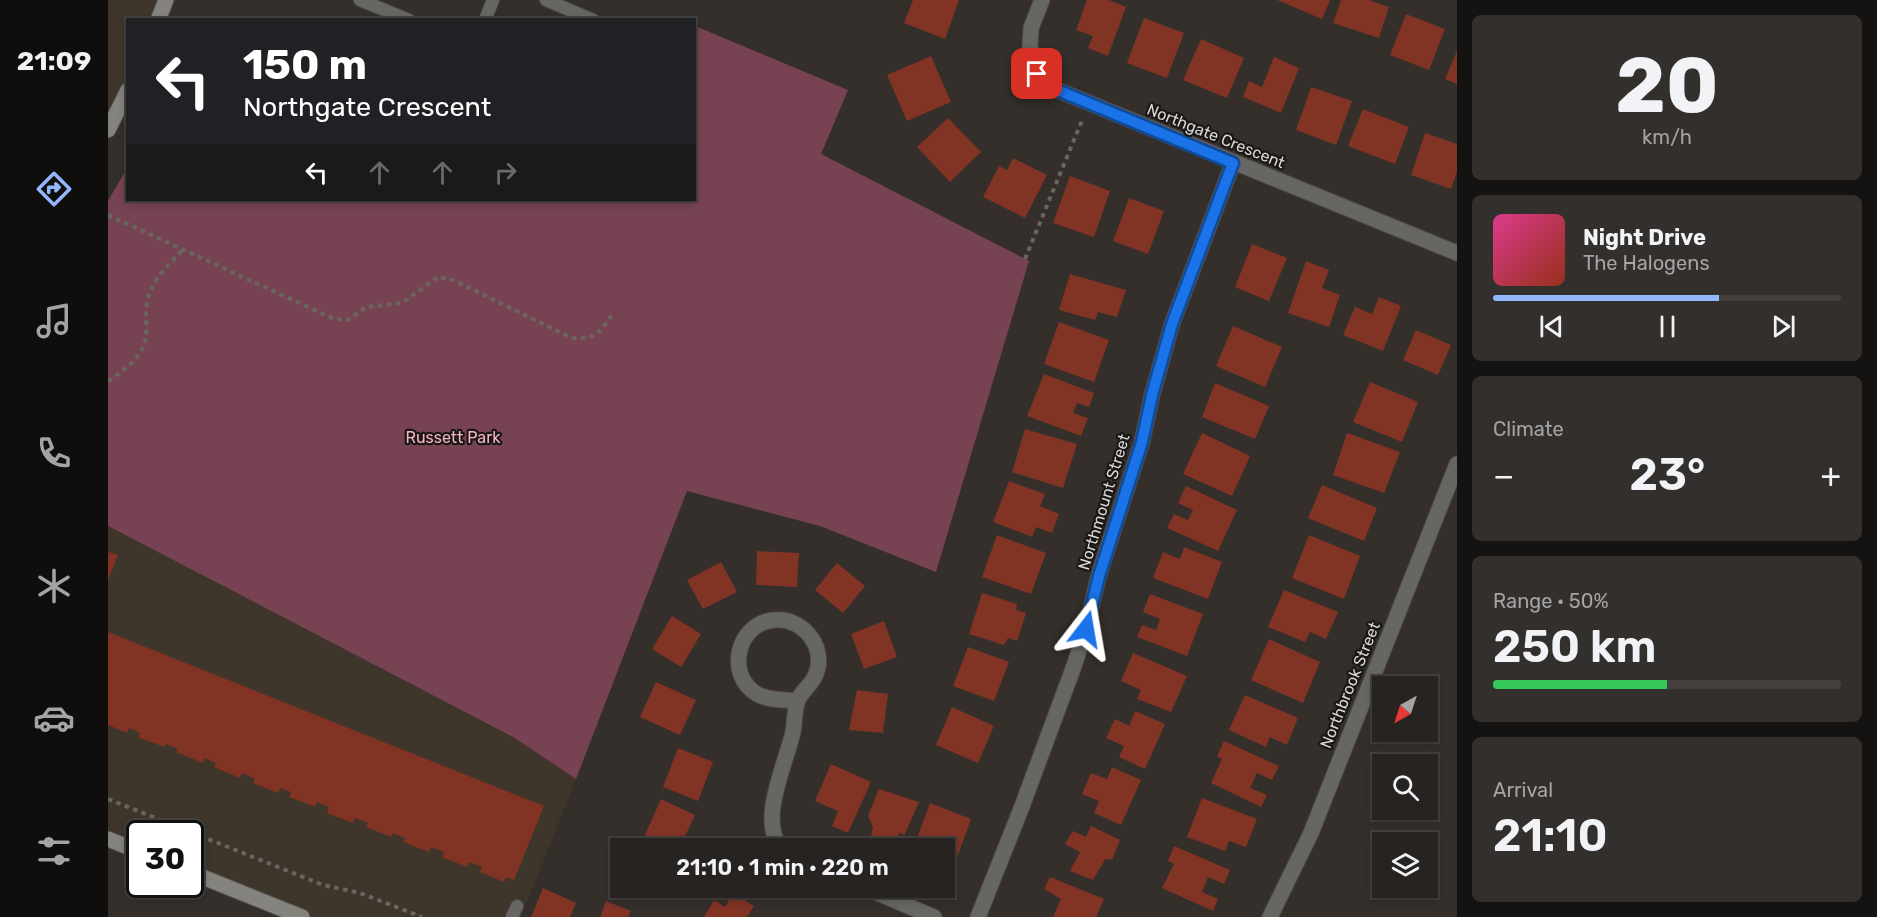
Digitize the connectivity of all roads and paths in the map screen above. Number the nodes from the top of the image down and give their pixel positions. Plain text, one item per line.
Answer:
1 (166, 0) edge
2 (360, 0) edge
3 (493, 0) edge
4 (546, 0) edge
5 (1042, 0) edge
6 (159, 18) edge
7 (404, 18) edge
8 (486, 18) edge
9 (588, 18) edge
10 (126, 92) edge
11 (1089, 103) junction
12 (113, 108) edge
13 (108, 130) edge
14 (1233, 163) junction
15 (108, 214) edge
16 (184, 249) junction
17 (1457, 253) edge
18 (1025, 259) dead end
19 (615, 312) dead end
20 (108, 381) edge
21 (1457, 464) edge
22 (797, 701) junction
23 (108, 799) edge
24 (774, 838) edge
25 (108, 839) edge
26 (126, 846) edge
27 (204, 878) edge
28 (889, 898) edge
29 (302, 917) edge
30 (422, 917) edge
31 (934, 917) edge
32 (978, 917) edge
33 (1270, 917) edge

1 - 6 main road
2 - 7 lane
3 - 8 lane
4 - 9 lane
5 - 11 street, Northgate Crescent
10 - 12 main road
11 - 14 street, Northgate Crescent
11 - 18 path
12 - 13 main road
14 - 17 street, Northgate Crescent
14 - 32 street, Northmount Street
15 - 16 path
16 - 19 path
16 - 20 path
21 - 33 street, Northbrook Street
22 - 22 street
22 - 24 street
23 - 30 path
25 - 26 main road
27 - 29 main road
28 - 31 street

